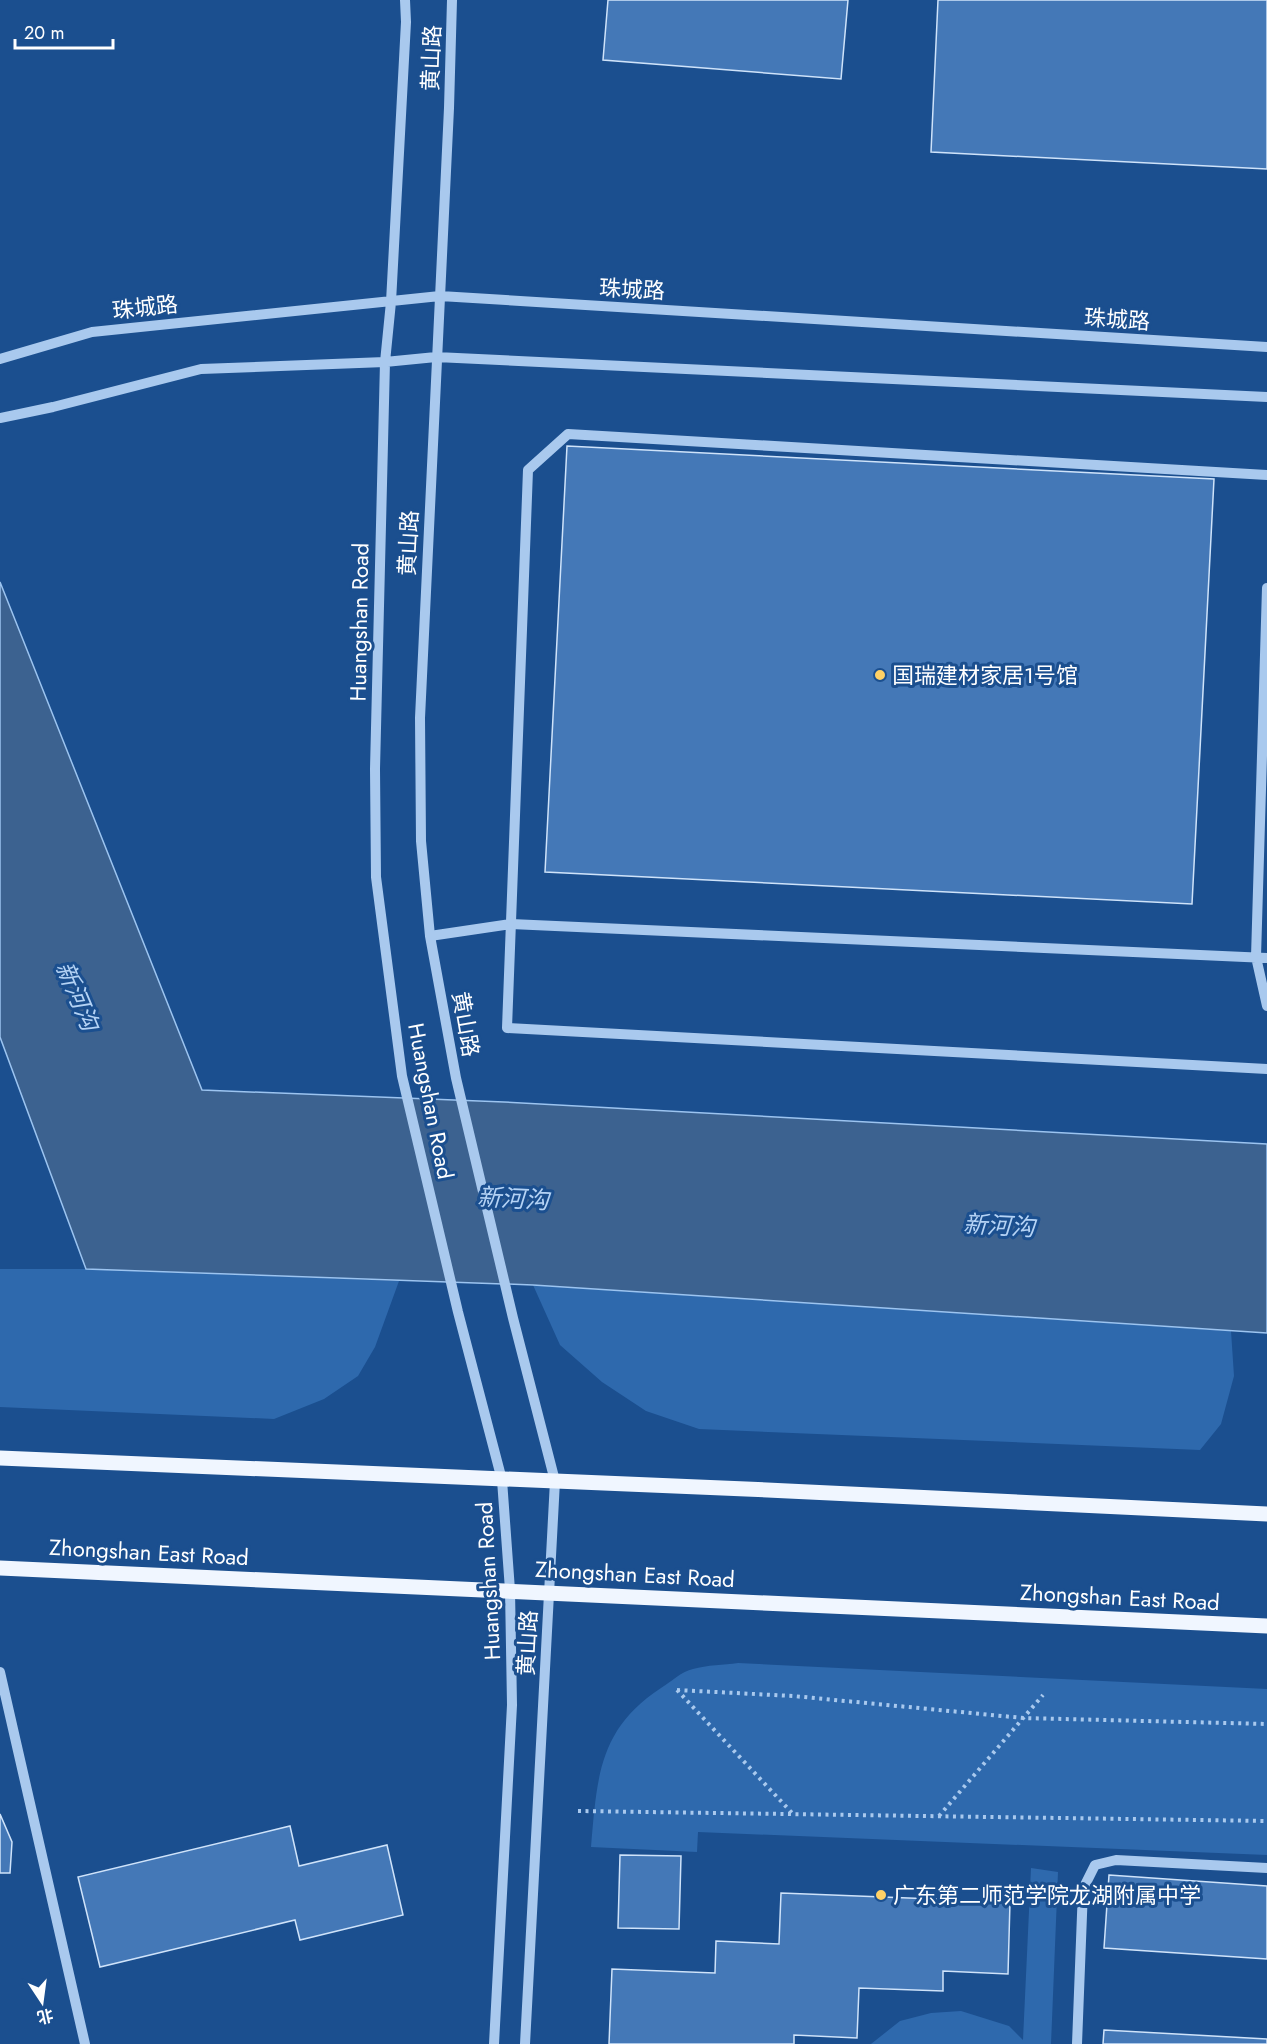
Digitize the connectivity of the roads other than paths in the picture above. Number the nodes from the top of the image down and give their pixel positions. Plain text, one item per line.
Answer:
1 (405, 0) edge
2 (452, 0) edge
3 (440, 296) junction
4 (391, 302) junction
5 (1267, 347) edge
6 (436, 357) junction
7 (0, 360) edge
8 (385, 362) junction
9 (1267, 397) edge
10 (0, 418) edge
11 (1267, 475) edge
12 (1267, 588) edge
13 (511, 924) junction
14 (430, 936) junction
15 (1262, 957) edge
16 (1267, 1006) edge
17 (1267, 1069) edge
18 (0, 1458) edge
19 (502, 1480) junction
20 (555, 1481) junction
21 (1267, 1514) edge
22 (0, 1568) edge
23 (510, 1590) junction
24 (549, 1593) junction
25 (1267, 1626) edge
26 (0, 1672) edge
27 (1267, 1868) edge
28 (85, 2044) edge
29 (494, 2044) edge
30 (525, 2044) edge
31 (1077, 2044) edge

1 - 4 street, 黄山路
2 - 3 street, 黄山路
3 - 4 street, 珠城路
3 - 5 street, 珠城路
3 - 6 street, 黄山路
4 - 7 street, 珠城路
4 - 8 street, Huangshan Road
6 - 8 street
6 - 9 street
6 - 14 street, 黄山路
8 - 10 street
8 - 19 street, Huangshan Road
11 - 13 street
12 - 15 street
13 - 14 street
13 - 15 street
13 - 17 street
14 - 20 street, 黄山路
15 - 16 street
18 - 19 main road
19 - 20 main road
19 - 23 street, Huangshan Road
20 - 21 main road
20 - 24 street, 黄山路
22 - 23 main road, Zhongshan East Road
23 - 24 main road, Zhongshan East Road
23 - 29 street, Huangshan Road
24 - 25 main road, Zhongshan East Road
24 - 30 street, 黄山路
26 - 28 street
27 - 31 street

